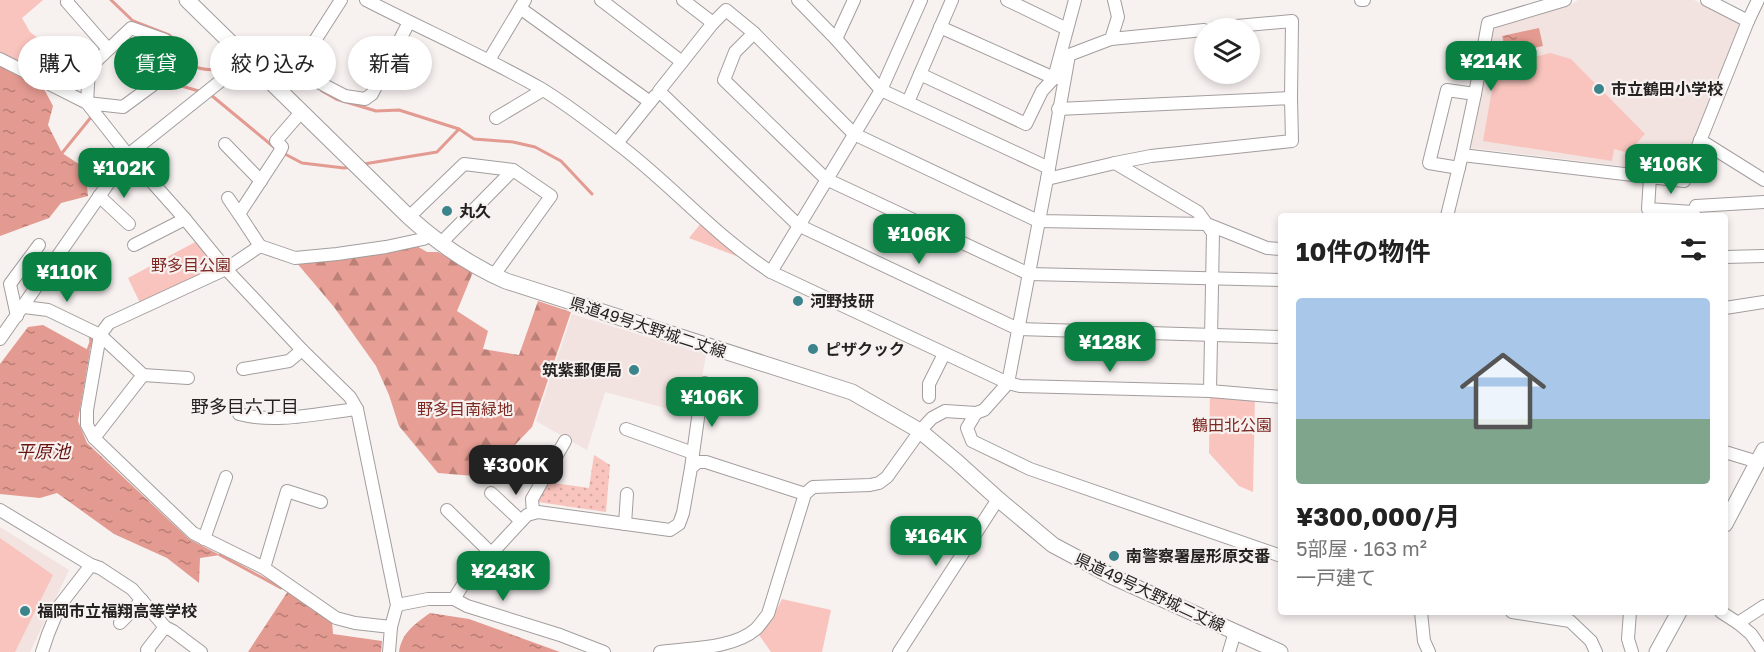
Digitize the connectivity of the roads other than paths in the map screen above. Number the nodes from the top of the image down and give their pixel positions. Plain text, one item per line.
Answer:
1 (68, 0) edge
2 (187, 0) edge
3 (341, 0) edge
4 (366, 0) edge
5 (601, 0) edge
6 (683, 0) edge
7 (734, 0) edge
8 (798, 0) edge
9 (854, 0) edge
10 (921, 0) edge
11 (952, 0) edge
12 (1007, 0) edge
13 (1075, 0) edge
14 (1114, 0) edge
15 (1565, 0) edge
16 (1707, 0) edge
17 (1758, 0) edge
18 (522, 4) edge
19 (726, 10) junction
20 (1748, 21) junction
21 (409, 22) junction
22 (713, 23) junction
23 (1260, 24) edge
24 (940, 27) junction
25 (1067, 28) junction
26 (1194, 31) edge
27 (754, 33) junction
28 (224, 36) edge
29 (319, 36) edge
30 (836, 39) junction
31 (1110, 39) junction
32 (108, 49) junction
33 (0, 59) edge
34 (489, 60) junction
35 (682, 62) junction
36 (920, 74) junction
37 (1059, 79) junction
38 (210, 90) edge
39 (331, 90) edge
40 (543, 90) junction
41 (881, 90) junction
42 (659, 91) junction
43 (282, 92) edge
44 (1475, 94) junction
45 (1291, 98) junction
46 (87, 102) junction
47 (650, 102) junction
48 (908, 102) junction
49 (1059, 109) junction
50 (302, 111) junction
51 (496, 118) dead end
52 (854, 134) junction
53 (1700, 140) junction
54 (617, 143) junction
55 (225, 144) dead end
56 (128, 155) junction
57 (1460, 161) junction
58 (1115, 163) junction
59 (513, 170) junction
60 (1048, 173) junction
61 (1650, 177) junction
62 (826, 180) junction
63 (1764, 180) edge
64 (261, 181) junction
65 (99, 196) junction
66 (228, 198) dead end
67 (1764, 202) edge
68 (1448, 213) edge
69 (1684, 213) edge
70 (1693, 213) edge
71 (239, 214) junction
72 (409, 217) junction
73 (185, 219) junction
74 (1038, 221) junction
75 (129, 224) dead end
76 (1207, 224) junction
77 (798, 225) junction
78 (435, 240) junction
79 (39, 245) dead end
80 (134, 245) dead end
81 (260, 246) junction
82 (1278, 249) edge
83 (1764, 256) edge
84 (1728, 257) edge
85 (226, 269) junction
86 (771, 272) junction
87 (1029, 274) junction
88 (494, 275) junction
89 (1212, 279) junction
90 (1278, 280) edge
91 (1764, 302) edge
92 (1728, 308) edge
93 (20, 312) junction
94 (1018, 329) junction
95 (100, 335) junction
96 (1211, 335) junction
97 (1278, 337) edge
98 (0, 339) edge
99 (302, 350) junction
100 (944, 354) junction
101 (243, 369) dead end
102 (143, 375) junction
103 (188, 378) dead end
104 (705, 383) dead end
105 (1008, 383) junction
106 (1210, 391) junction
107 (928, 397) dead end
108 (1278, 397) edge
109 (357, 409) junction
110 (976, 413) junction
111 (239, 414) dead end
112 (626, 429) dead end
113 (920, 431) junction
114 (94, 438) junction
115 (565, 441) dead end
116 (693, 453) junction
117 (1728, 453) edge
118 (1760, 465) edge
119 (691, 468) junction
120 (226, 477) dead end
121 (491, 493) dead end
122 (627, 494) dead end
123 (805, 494) junction
124 (998, 500) junction
125 (321, 502) dead end
126 (0, 510) edge
127 (447, 510) dead end
128 (533, 513) junction
129 (1728, 519) edge
130 (521, 521) junction
131 (625, 524) junction
132 (204, 539) junction
133 (491, 553) junction
134 (1278, 555) edge
135 (91, 565) junction
136 (264, 568) junction
137 (454, 599) junction
138 (142, 600) junction
139 (397, 605) junction
140 (1764, 606) edge
141 (1421, 615) edge
142 (1543, 615) edge
143 (1630, 615) edge
144 (1676, 615) edge
145 (1726, 615) edge
146 (120, 623) dead end
147 (1738, 623) junction
148 (165, 627) junction
149 (391, 627) junction
150 (1235, 632) junction
151 (1760, 649) edge
152 (42, 652) edge
153 (148, 652) edge
154 (201, 652) edge
155 (389, 652) edge
156 (604, 652) edge
157 (660, 652) edge
158 (899, 652) edge
159 (1229, 652) edge
160 (1281, 652) edge
161 (1429, 652) edge
162 (1596, 652) edge
163 (1632, 652) edge
164 (1657, 652) edge

1 - 32 street
2 - 28 main road, 県道49号大野城二丈線
3 - 29 street
4 - 21 street
5 - 35 street
6 - 22 street
7 - 19 street
8 - 30 street
9 - 30 street
10 - 41 street
11 - 24 street
12 - 25 street
13 - 25 street
14 - 31 street
15 - 44 street
16 - 20 street
17 - 20 street
18 - 34 street
18 - 47 street
19 - 22 street
19 - 27 street
20 - 53 street
21 - 34 street
21 - 39 street
22 - 35 street
23 - 45 street
24 - 36 street
24 - 37 street
25 - 37 street
26 - 31 street
27 - 52 street
27 - 62 street
30 - 41 street
31 - 37 street
32 - 46 street
32 - 46 street
33 - 46 street
34 - 40 street
35 - 42 street
36 - 37 street
36 - 48 street
37 - 49 street
38 - 56 street
40 - 51 street
40 - 54 street
41 - 48 street
41 - 52 street
42 - 47 street
42 - 77 street
43 - 50 main road, 県道49号大野城二丈線
44 - 57 street
44 - 57 street
45 - 49 street
45 - 58 street
46 - 56 street
47 - 54 street
48 - 60 street
49 - 60 street
50 - 64 street
50 - 72 main road, 県道49号大野城二丈線
52 - 62 street
52 - 74 street
53 - 61 street
53 - 63 street
54 - 86 street
55 - 64 street
56 - 65 street
56 - 73 street
57 - 61 street
57 - 68 street
58 - 60 street
58 - 76 street
59 - 72 street
59 - 78 street
59 - 88 street
60 - 74 street
61 - 69 street
62 - 77 street
62 - 87 street
64 - 71 street
65 - 75 street
65 - 93 street
66 - 71 street
67 - 70 street
71 - 81 street
72 - 78 main road, 県道49号大野城二丈線
73 - 80 street
73 - 85 street
74 - 76 street
74 - 87 street
76 - 82 street
76 - 89 street
77 - 86 street
77 - 94 street
78 - 81 street
78 - 88 main road, 県道49号大野城二丈線
79 - 93 street
81 - 85 street
83 - 84 street
85 - 95 street
85 - 99 street
86 - 100 street
87 - 89 street
87 - 94 street
88 - 113 main road, 県道49号大野城二丈線
89 - 90 street
89 - 96 street
91 - 92 street
93 - 95 street
93 - 98 street
94 - 96 street
94 - 105 street
95 - 102 street
95 - 114 street
96 - 97 street
96 - 106 street
99 - 101 street
99 - 109 street
100 - 105 street
100 - 107 street
102 - 103 street
102 - 114 street
104 - 116 street
105 - 106 street
105 - 110 street
106 - 108 street
109 - 111 street
109 - 139 street
110 - 113 street
110 - 134 street
112 - 116 street
113 - 123 street
113 - 124 main road, 県道49号大野城二丈線
114 - 132 street
115 - 128 street
116 - 119 street
117 - 118 street
118 - 129 main road
119 - 123 street
119 - 131 street
120 - 132 street
121 - 130 street
122 - 131 street
123 - 157 street
124 - 150 main road, 県道49号大野城二丈線
124 - 158 street
125 - 136 street
126 - 135 street
127 - 133 street
128 - 130 street
128 - 131 street
130 - 133 street
132 - 136 street
133 - 137 street
135 - 138 street
135 - 152 street
136 - 149 street
137 - 139 street
137 - 156 street
138 - 146 street
138 - 148 street
139 - 149 street
140 - 147 street
141 - 161 street
142 - 162 street
143 - 163 street
144 - 164 main road
145 - 147 street
147 - 151 street
148 - 153 street
148 - 154 street
149 - 155 street
150 - 159 street
150 - 160 main road, 県道49号大野城二丈線

